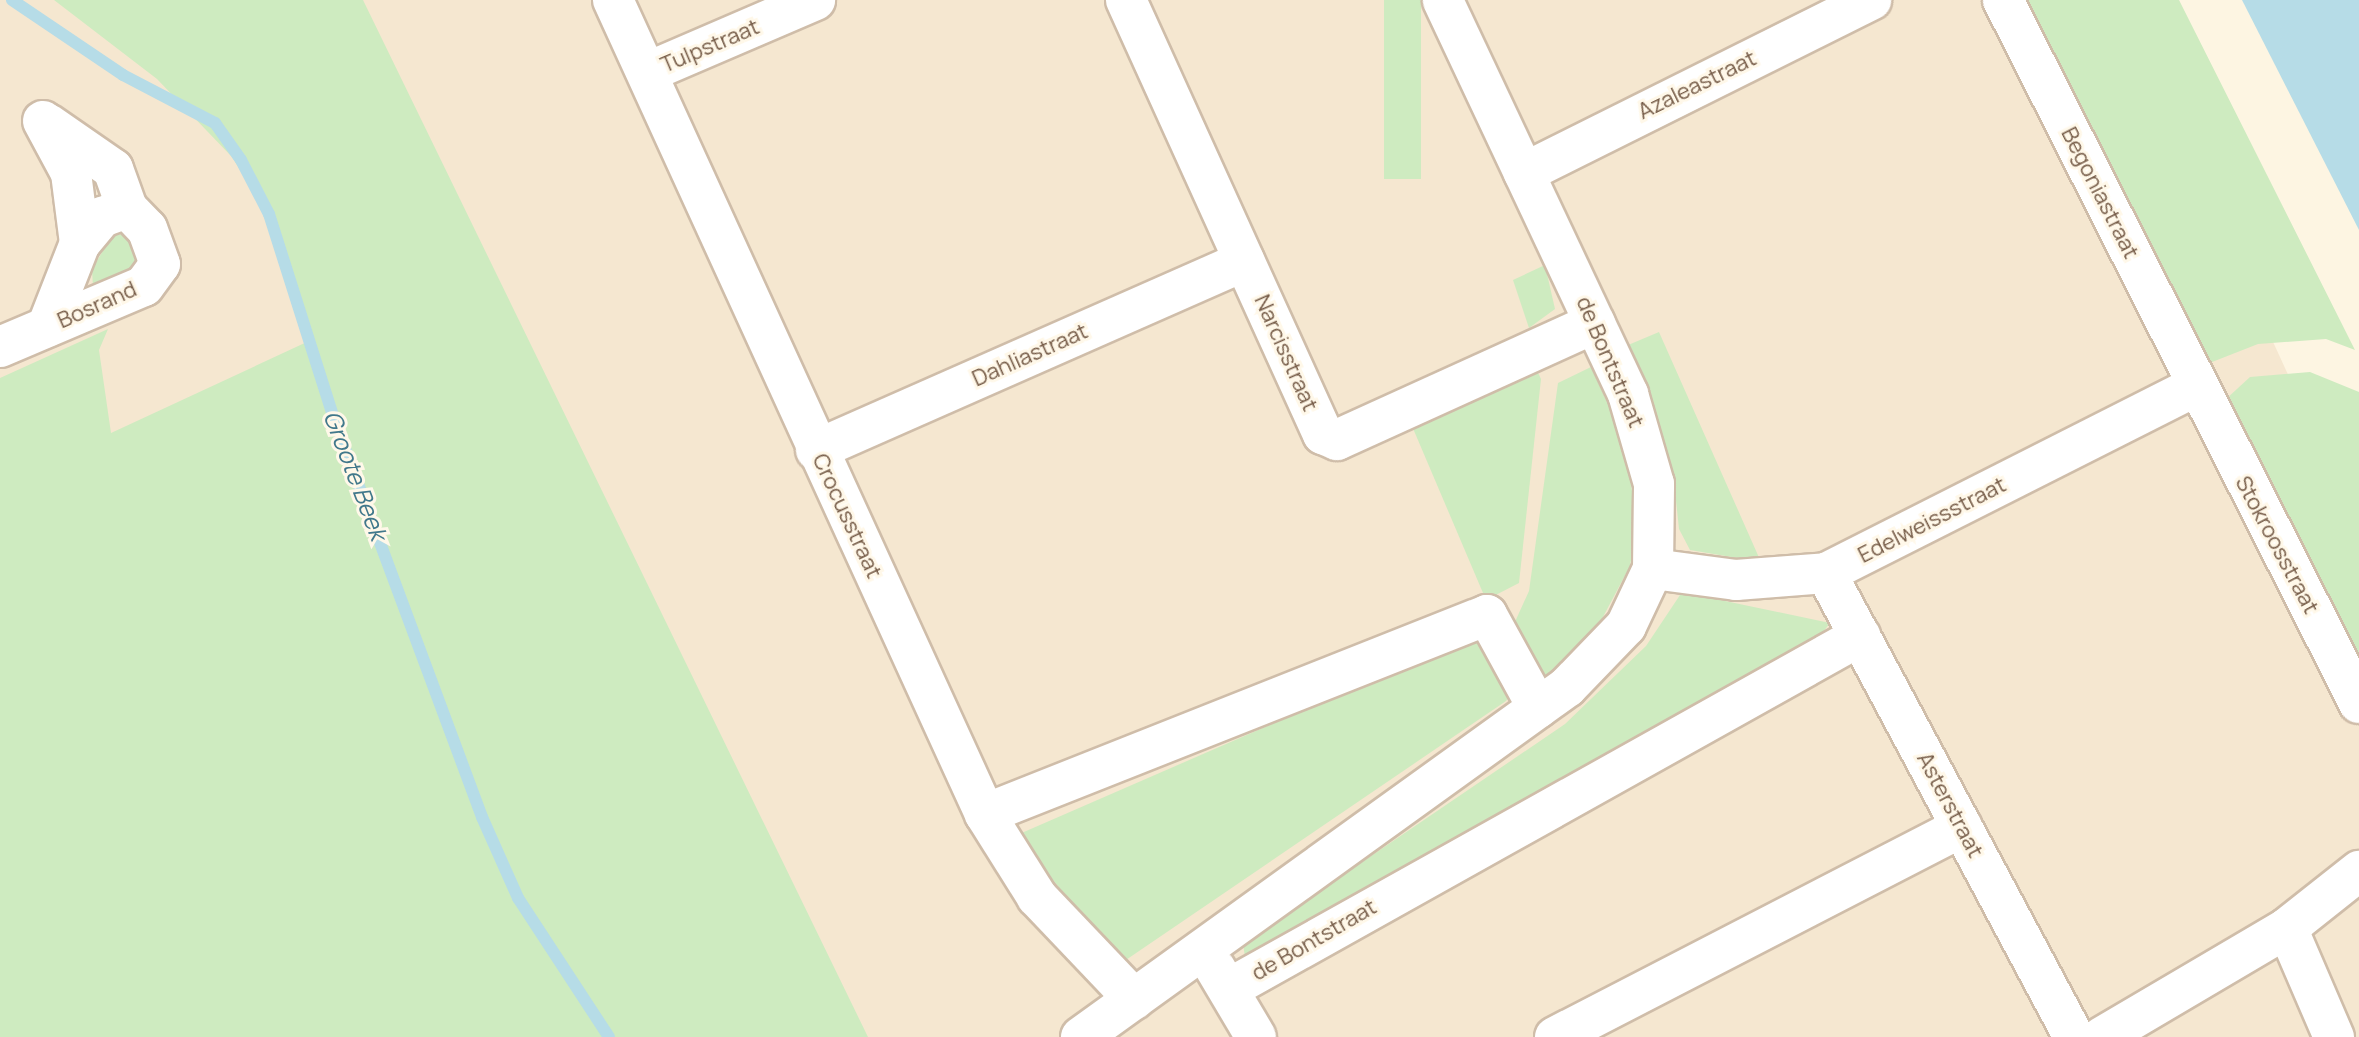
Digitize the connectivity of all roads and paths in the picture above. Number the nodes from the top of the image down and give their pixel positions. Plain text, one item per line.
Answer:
1 (613, 0) edge
2 (815, 0) edge
3 (1126, 0) edge
4 (1443, 0) edge
5 (1871, 0) edge
6 (2003, 0) edge
7 (648, 72) junction
8 (1524, 173) junction
9 (127, 208) junction
10 (80, 243) junction
11 (1244, 261) junction
12 (1595, 323) junction
13 (47, 327) junction
14 (0, 347) edge
15 (2194, 387) junction
16 (816, 450) junction
17 (1653, 569) junction
18 (1826, 573) junction
19 (1860, 636) junction
20 (2359, 703) edge
21 (1538, 708) junction
22 (985, 814) junction
23 (1962, 827) junction
24 (2359, 871) edge
25 (2287, 928) junction
26 (1203, 953) junction
27 (1230, 988) junction
28 (1134, 999) junction
29 (1081, 1037) edge
30 (1256, 1037) edge
31 (1555, 1037) edge
32 (2074, 1037) edge
33 (2102, 1037) edge
34 (2334, 1037) edge

1 - 7 street, Crocusstraat
2 - 7 street, Tulpstraat
3 - 11 street, Narcisstraat
4 - 8 street, de Bontstraat
5 - 8 street, Azaleastraat
6 - 15 street, Begoniastraat
7 - 16 street, Crocusstraat
8 - 12 street, de Bontstraat
9 - 10 street, Bosrand
9 - 10 street
9 - 13 street, Bosrand
10 - 13 street, Bosrand
11 - 12 street, Narcisstraat
11 - 16 street, Dahliastraat
12 - 17 street, de Bontstraat
13 - 14 street, Bosrand
15 - 18 street, Edelweissstraat
15 - 20 street, Stokroosstraat
16 - 22 street, Crocusstraat
17 - 18 street, Edelweissstraat
17 - 21 street, de Bontstraat
18 - 19 street, Asterstraat
19 - 23 street, Asterstraat
19 - 27 street, de Bontstraat
21 - 22 street
21 - 26 street, de Bontstraat
22 - 28 street, Crocusstraat
23 - 31 street
23 - 32 street, Asterstraat
24 - 25 street
25 - 33 street
25 - 34 street
26 - 27 street
26 - 28 street, de Bontstraat
27 - 30 street
28 - 29 street, de Bontstraat

